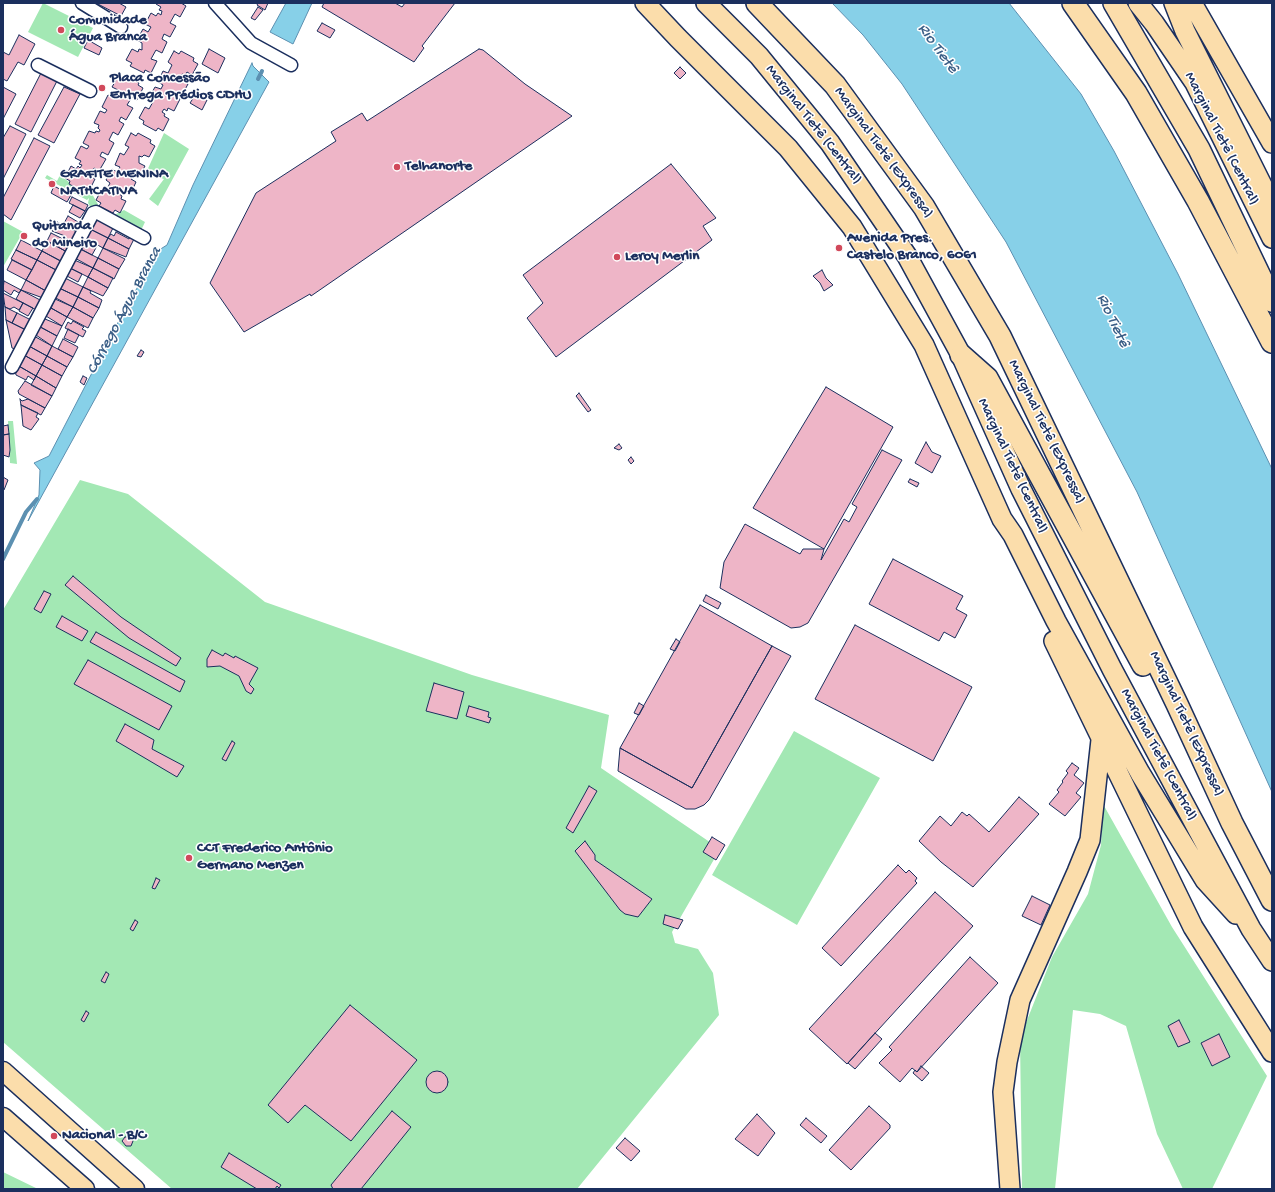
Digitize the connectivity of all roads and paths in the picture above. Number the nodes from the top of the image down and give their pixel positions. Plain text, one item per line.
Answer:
1 (82, 3) edge
2 (215, 3) edge
3 (645, 3) edge
4 (706, 3) edge
5 (757, 3) edge
6 (1073, 3) edge
7 (1114, 3) edge
8 (1138, 3) edge
9 (1174, 3) edge
10 (1192, 3) edge
11 (121, 27) dead end
12 (38, 65) dead end
13 (291, 65) dead end
14 (90, 91) dead end
15 (1272, 143) edge
16 (1272, 205) edge
17 (144, 238) dead end
18 (1272, 238) edge
19 (1272, 301) edge
20 (1272, 342) edge
21 (961, 355) junction
22 (12, 367) dead end
23 (1002, 519) junction
24 (1177, 704) junction
25 (1101, 740) junction
26 (1272, 900) edge
27 (1251, 929) junction
28 (1272, 960) edge
29 (1272, 1052) edge
30 (3, 1071) edge
31 (3, 1117) edge
32 (133, 1188) edge
33 (85, 1189) edge
34 (1010, 1189) edge

1 - 11 street
2 - 13 street
3 - 23 highway
4 - 21 highway, Marginal Tietê (Central)
5 - 24 highway, Marginal Tietê (Expressa)
6 - 20 highway
7 - 19 highway
8 - 18 highway, Marginal Tietê (Central)
9 - 16 highway
10 - 15 highway
12 - 14 street
17 - 22 street
21 - 24 highway
21 - 27 highway, Marginal Tietê (Central)
23 - 25 highway
23 - 27 highway
24 - 26 highway, Marginal Tietê (Expressa)
25 - 29 highway
25 - 34 highway
27 - 28 highway, Marginal Tietê (Central)
30 - 32 main road
31 - 33 main road

